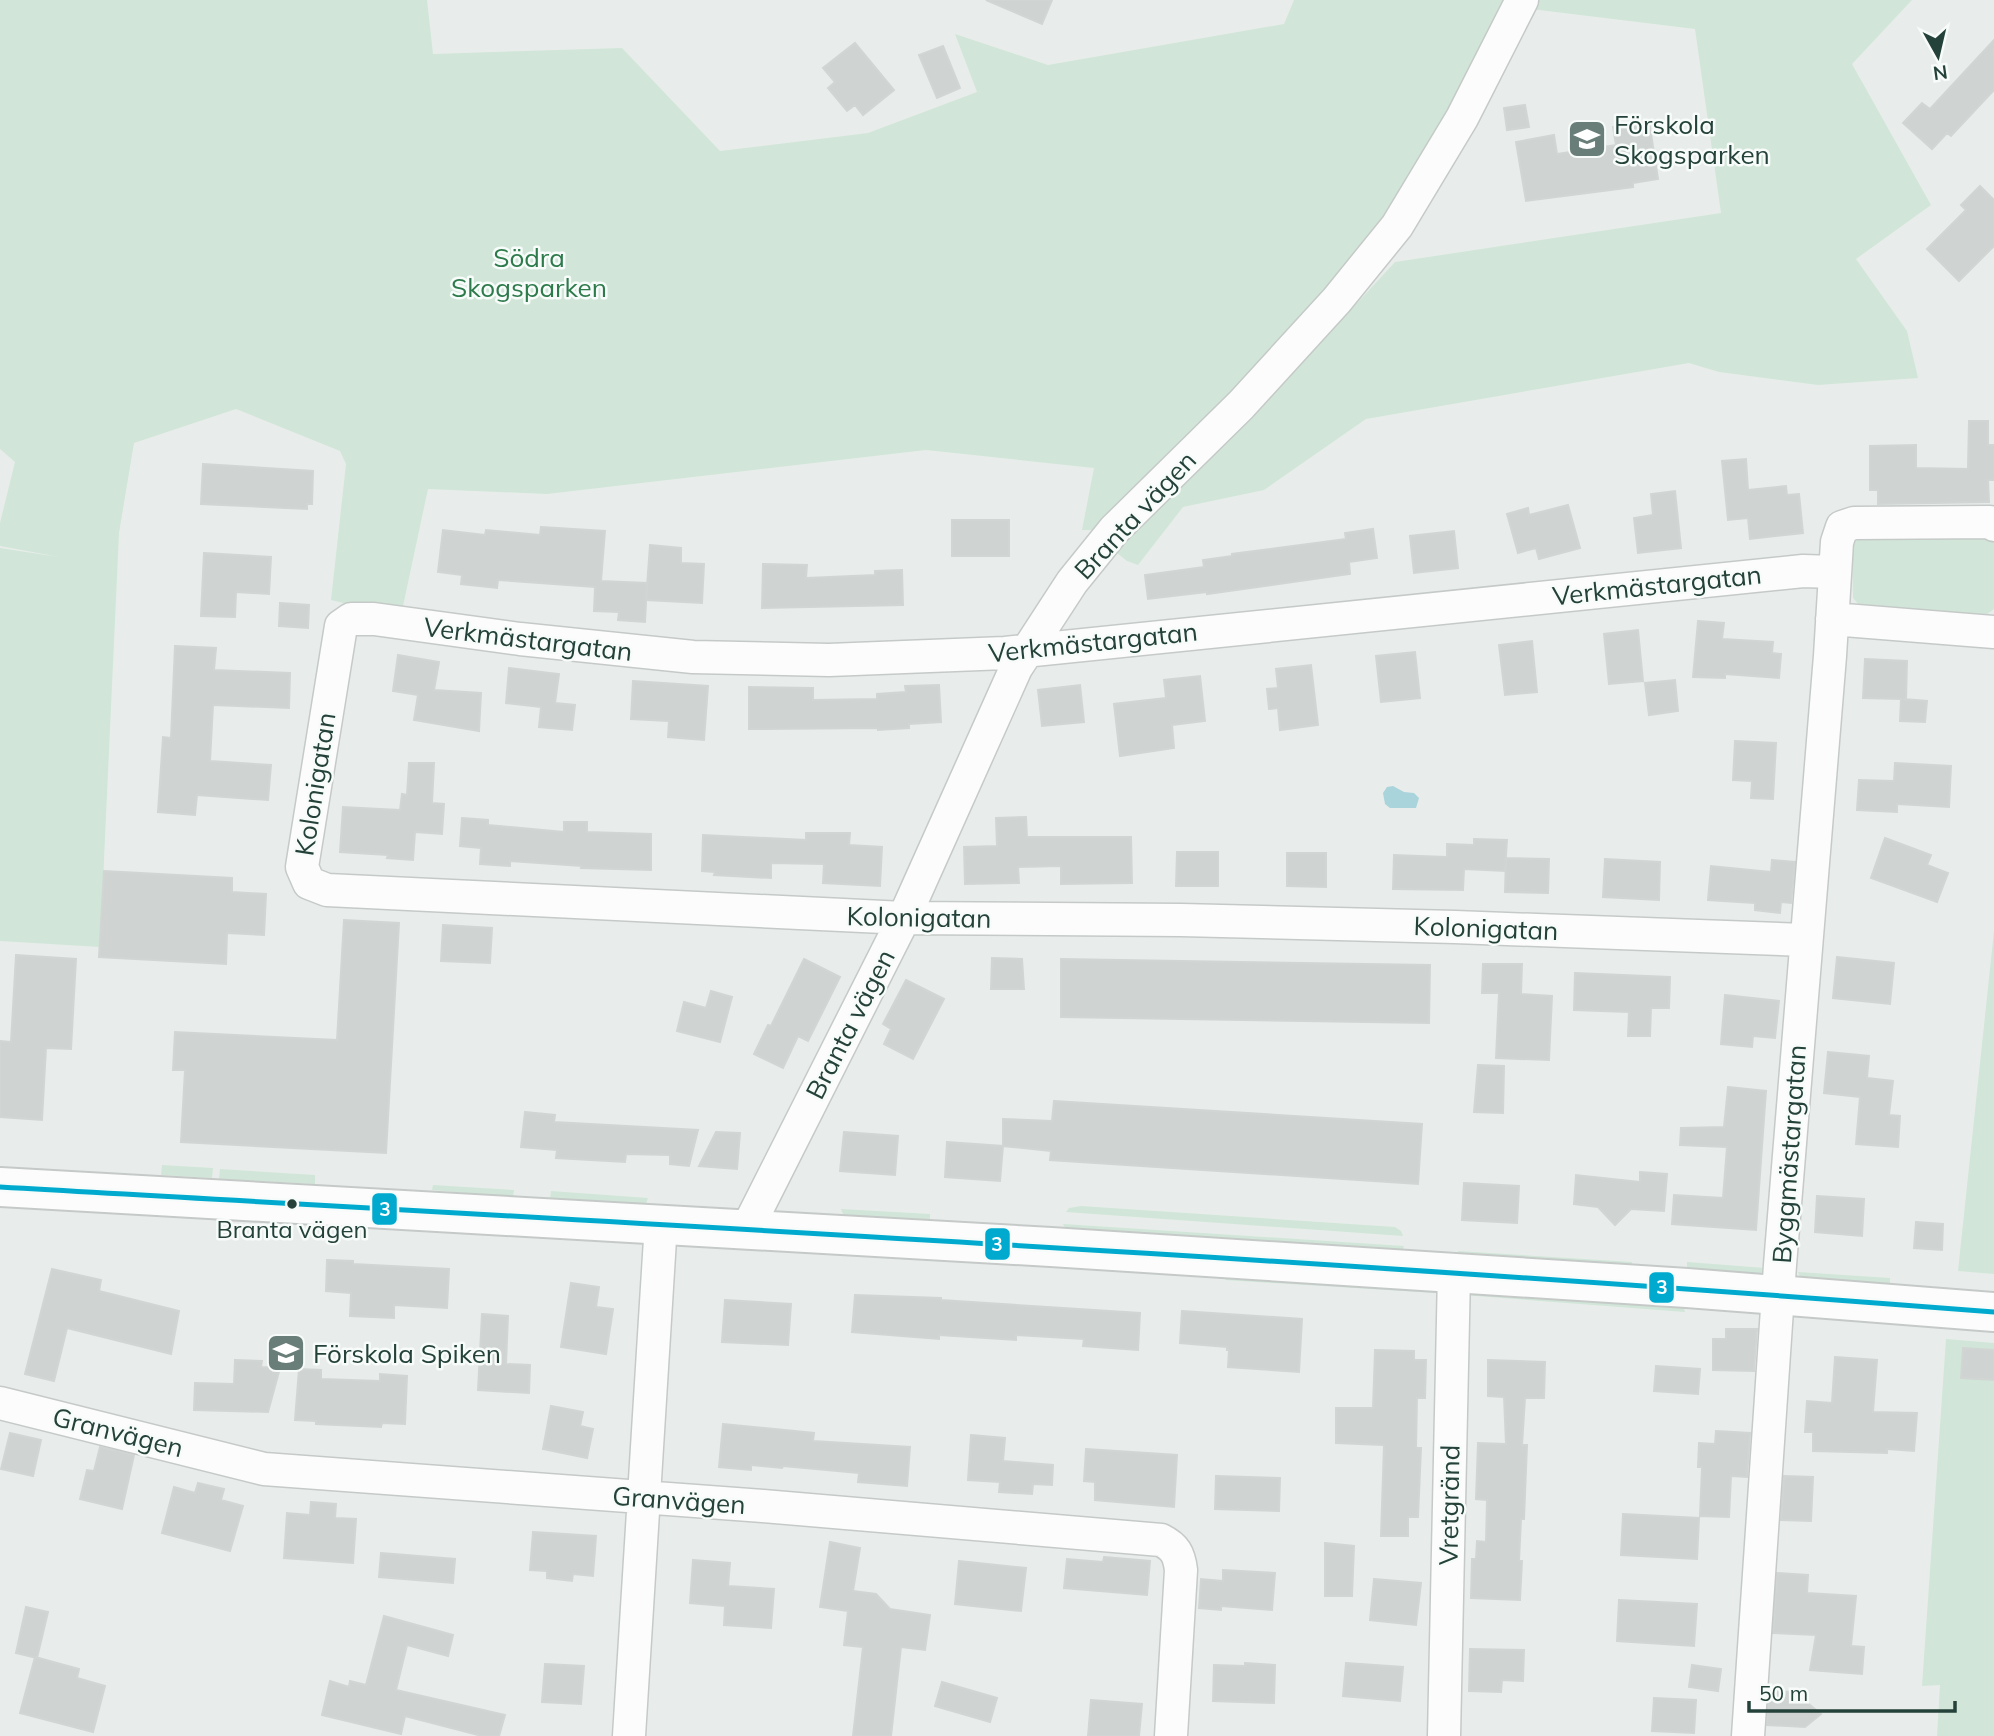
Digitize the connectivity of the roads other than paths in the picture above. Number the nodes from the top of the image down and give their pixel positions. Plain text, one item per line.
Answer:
1 (1522, 0) edge
2 (1994, 525) edge
3 (1835, 572) junction
4 (351, 619) joint
5 (1832, 619) junction
6 (1994, 632) edge
7 (1030, 650) junction
8 (904, 918) junction
9 (1805, 940) junction
10 (0, 1187) edge
11 (661, 1223) junction
12 (747, 1229) junction
13 (1454, 1273) junction
14 (1779, 1295) junction
15 (1994, 1312) edge
16 (0, 1404) edge
17 (644, 1497) junction
18 (629, 1736) edge
19 (1171, 1736) edge
20 (1444, 1736) edge
21 (1748, 1736) edge

1 - 7 street, Branta vägen
2 - 3 street, Byggmästargatan
3 - 5 street, Byggmästargatan
3 - 7 street, Verkmästargatan
4 - 7 street, Verkmästargatan
4 - 8 street, Kolonigatan
5 - 6 street
5 - 9 street, Byggmästargatan
7 - 8 street, Branta vägen
8 - 9 street, Kolonigatan
8 - 12 street, Branta vägen
9 - 14 street, Byggmästargatan
10 - 11 street
11 - 12 street
11 - 17 street
12 - 13 street
13 - 14 street
13 - 20 street, Vretgränd
14 - 15 street
14 - 21 street, Byggmästargatan
16 - 17 street, Granvägen
17 - 18 street
17 - 19 street, Granvägen

